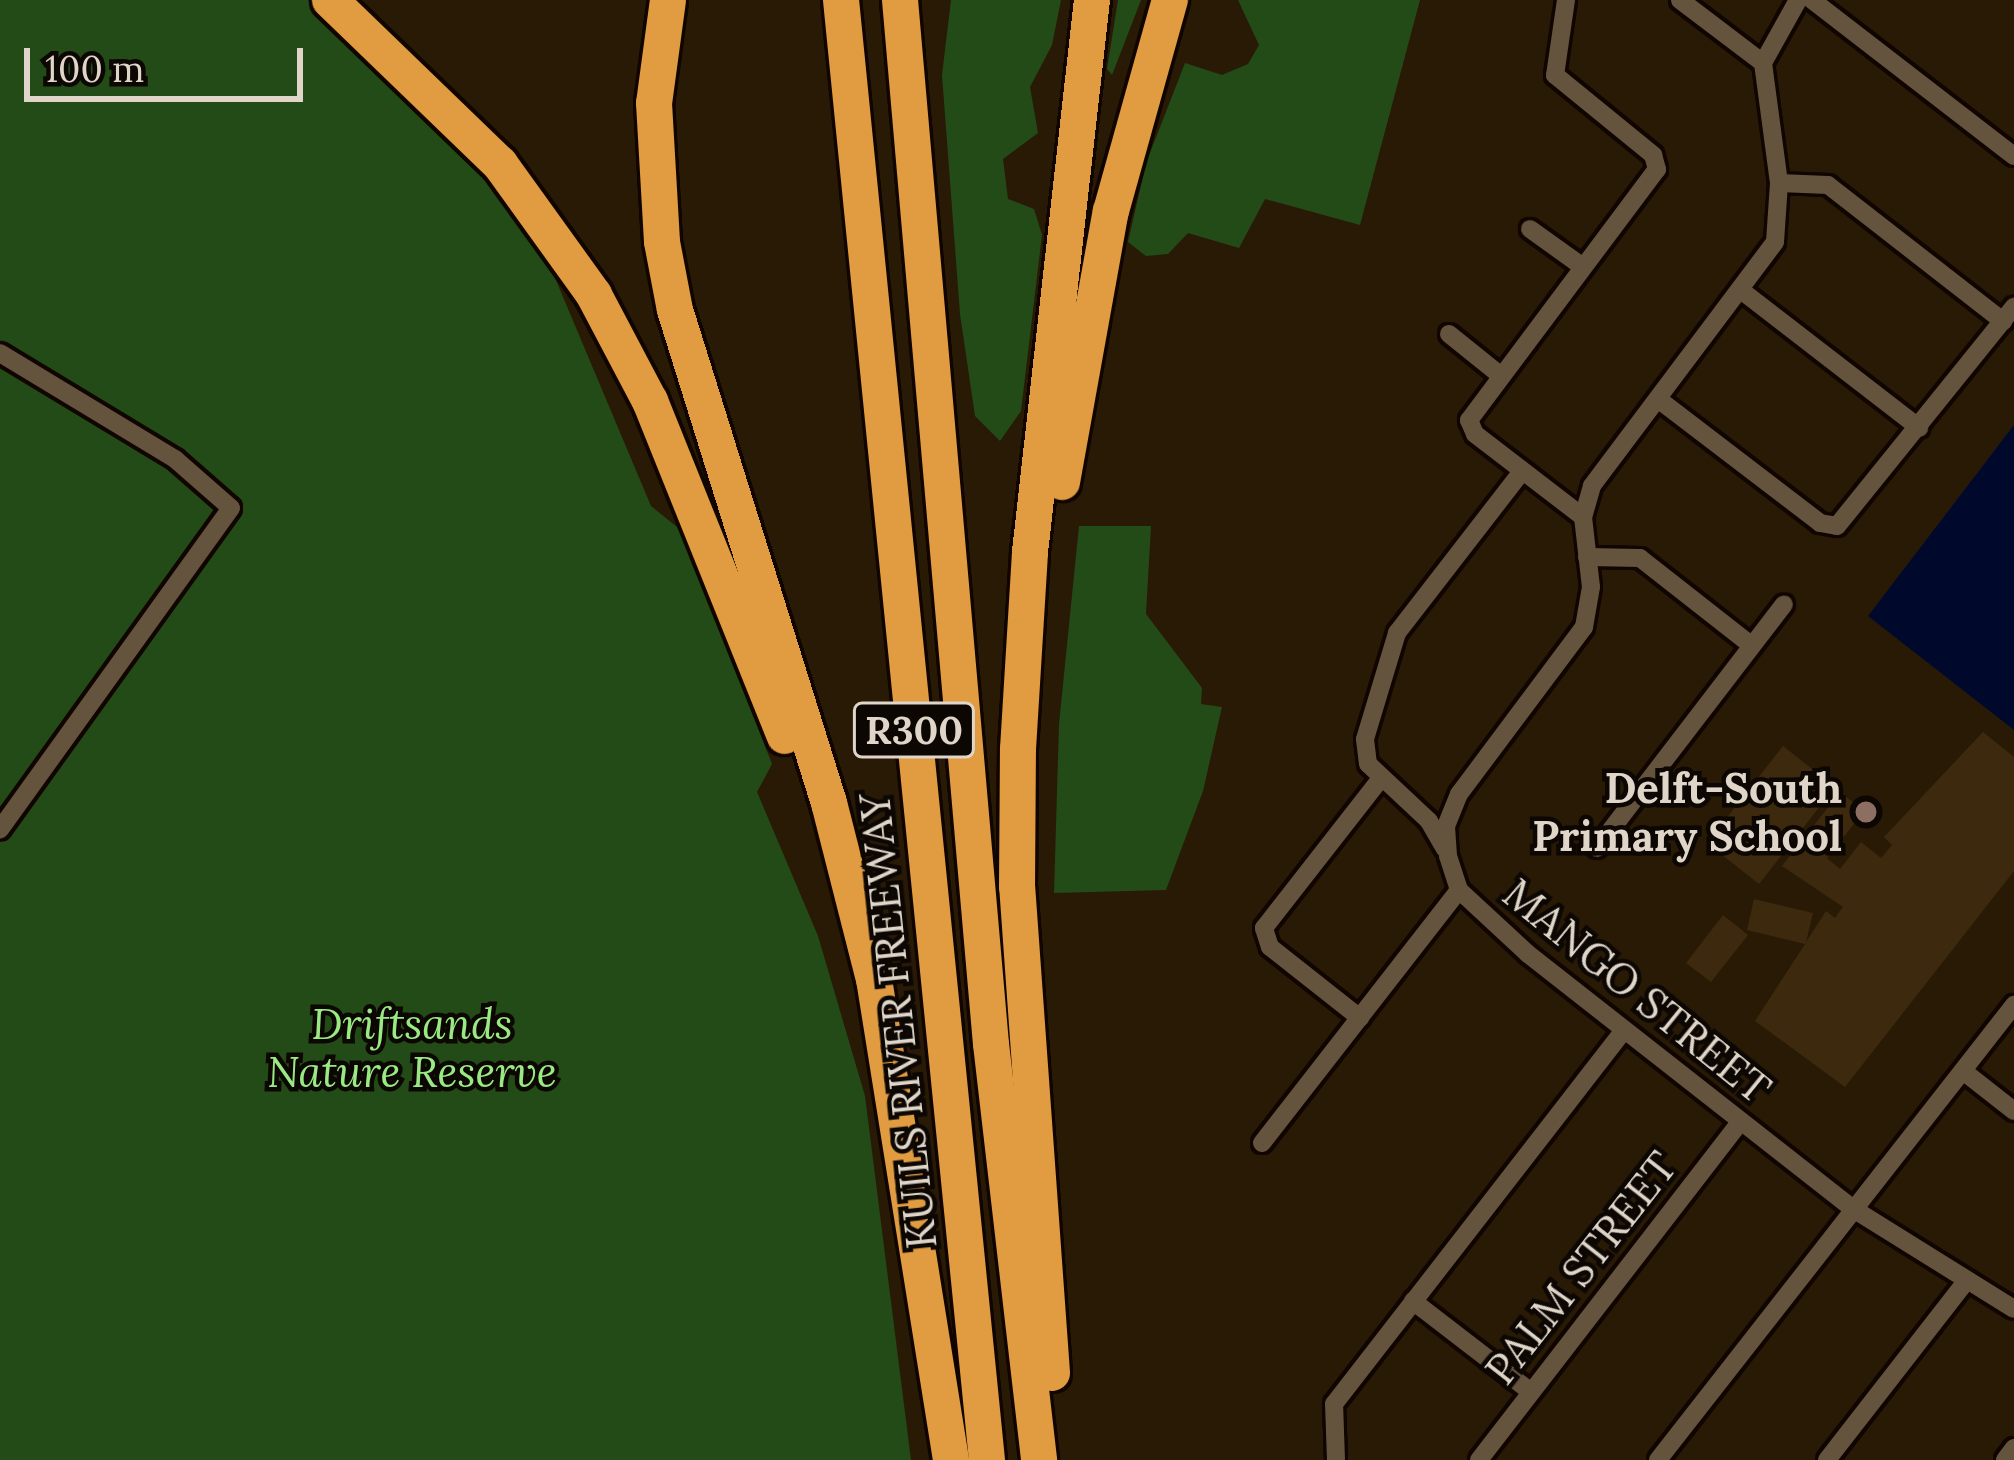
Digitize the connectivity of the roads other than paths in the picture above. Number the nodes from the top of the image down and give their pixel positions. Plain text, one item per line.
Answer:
1 (330, 0) edge
2 (668, 0) edge
3 (841, 0) edge
4 (900, 0) edge
5 (1092, 0) edge
6 (1170, 0) edge
7 (1566, 0) edge
8 (1680, 0) edge
9 (1798, 0) edge
10 (1812, 0) edge
11 (1763, 63) junction
12 (2014, 156) edge
13 (1779, 183) junction
14 (1530, 229) dead end
15 (1583, 267) junction
16 (1742, 291) junction
17 (2008, 314) edge
18 (1449, 334) dead end
19 (0, 352) edge
20 (1500, 375) junction
21 (1658, 399) junction
22 (1919, 428) junction
23 (1522, 471) junction
24 (1583, 518) junction
25 (1587, 557) junction
26 (1784, 604) dead end
27 (1751, 644) junction
28 (1381, 778) junction
29 (0, 830) edge
30 (1597, 848) dead end
31 (1448, 856) junction
32 (1459, 890) junction
33 (855, 912) junction
34 (1026, 984) junction
35 (2014, 1005) edge
36 (1360, 1018) junction
37 (1624, 1030) junction
38 (1963, 1071) junction
39 (2014, 1111) edge
40 (1741, 1121) junction
41 (1262, 1143) dead end
42 (1855, 1210) junction
43 (1967, 1280) junction
44 (1413, 1301) junction
45 (2014, 1309) edge
46 (1530, 1391) junction
47 (2014, 1448) edge
48 (951, 1460) edge
49 (987, 1460) edge
50 (1040, 1460) edge
51 (1336, 1460) edge
52 (1479, 1460) edge
53 (1658, 1460) edge
54 (1827, 1460) edge
55 (2005, 1460) edge

1 - 33 highway
2 - 33 highway
3 - 49 highway, KUILS RIVER FREEWAY / R300
4 - 50 highway, R300
5 - 34 highway
6 - 34 highway
7 - 15 street
8 - 11 street
9 - 11 street
10 - 12 street
11 - 13 street
13 - 16 street
13 - 17 street
14 - 15 street
15 - 20 street
16 - 21 street
16 - 22 street
17 - 22 street
18 - 20 street
19 - 29 street
20 - 23 street
21 - 22 street
21 - 24 street
23 - 24 street
23 - 28 street
24 - 25 street, MANGO STREET
25 - 27 street
25 - 31 street, MANGO STREET
26 - 27 street
27 - 30 street
28 - 31 street
28 - 36 street
31 - 32 street, MANGO STREET
32 - 36 street
32 - 37 street, MANGO STREET
33 - 48 highway
34 - 50 highway
35 - 38 street
36 - 41 street
37 - 40 street, MANGO STREET
37 - 44 street
38 - 39 street
38 - 42 street
40 - 42 street, MANGO STREET
40 - 46 street, PALM STREET
42 - 43 street, MANGO STREET
42 - 53 street
43 - 45 street, MANGO STREET
43 - 54 street
44 - 46 street
44 - 51 street
46 - 52 street, PALM STREET
47 - 55 street

